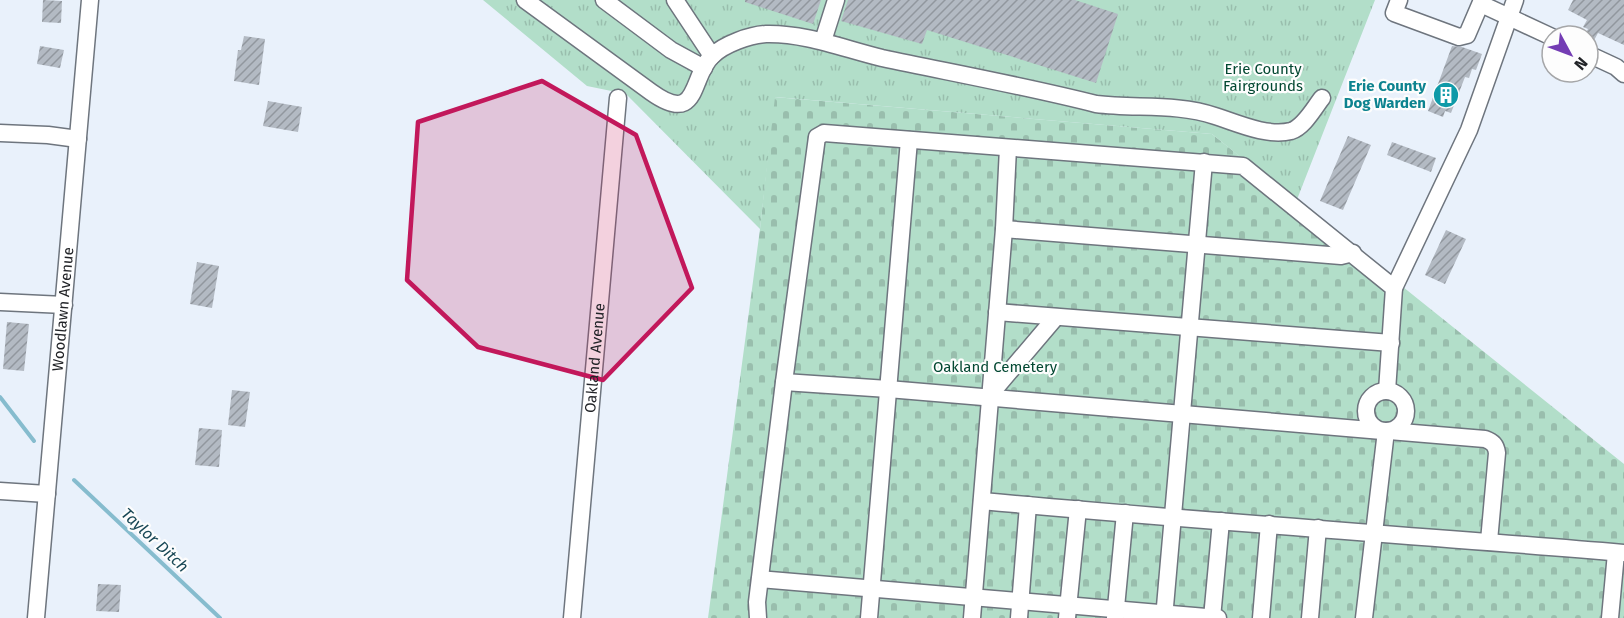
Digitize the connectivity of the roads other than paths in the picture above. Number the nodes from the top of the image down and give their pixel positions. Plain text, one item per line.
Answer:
1 (90, 0) edge
2 (525, 0) edge
3 (604, 0) edge
4 (675, 0) edge
5 (836, 0) edge
6 (1399, 0) edge
7 (1515, 0) edge
8 (1481, 2) edge
9 (1509, 16) junction
10 (1540, 31) edge
11 (823, 41) junction
12 (1600, 60) edge
13 (708, 62) junction
14 (1624, 74) edge
15 (618, 98) dead end
16 (1322, 98) dead end
17 (0, 133) edge
18 (78, 139) junction
19 (909, 140) junction
20 (1008, 148) junction
21 (1204, 162) junction
22 (1004, 229) junction
23 (1198, 245) junction
24 (1353, 253) junction
25 (1394, 288) junction
26 (0, 302) edge
27 (64, 305) junction
28 (997, 312) junction
29 (1056, 317) junction
30 (1190, 327) junction
31 (1391, 343) junction
32 (784, 382) junction
33 (888, 389) junction
34 (1387, 391) junction
35 (988, 397) junction
36 (1183, 414) junction
37 (1386, 431) junction
38 (0, 491) edge
39 (47, 494) junction
40 (982, 501) junction
41 (1028, 505) junction
42 (1078, 509) junction
43 (1125, 513) junction
44 (1173, 518) junction
45 (1221, 521) junction
46 (1269, 524) junction
47 (1318, 528) junction
48 (1375, 534) junction
49 (1489, 541) junction
50 (1620, 553) edge
51 (760, 579) junction
52 (871, 588) junction
53 (974, 596) junction
54 (1020, 610) edge
55 (1068, 612) edge
56 (1115, 614) edge
57 (1165, 616) edge
58 (36, 618) edge
59 (572, 618) edge
60 (758, 618) edge
61 (869, 618) edge
62 (972, 618) edge
63 (1212, 618) edge
64 (1218, 618) edge
65 (1261, 618) edge
66 (1310, 618) edge
67 (1364, 618) edge
68 (1610, 618) edge

1 - 18 street, Woodlawn Avenue
2 - 13 street
3 - 13 street
4 - 13 street
5 - 11 street
6 - 8 street
7 - 9 street
8 - 9 street
9 - 10 street
9 - 25 street
11 - 13 street
11 - 16 street
12 - 14 street
15 - 59 street, Oakland Avenue
17 - 18 street
18 - 27 street, Woodlawn Avenue
19 - 20 street
19 - 32 street
19 - 33 street
20 - 21 street
20 - 22 street
21 - 23 street
21 - 24 street
22 - 23 street
22 - 28 street
23 - 24 street
23 - 30 street
24 - 25 street
25 - 31 street
26 - 27 street
27 - 39 street, Woodlawn Avenue
28 - 29 street
28 - 35 street
29 - 30 street
29 - 35 street
30 - 31 street
30 - 36 street
31 - 34 street
32 - 33 street
32 - 51 street
33 - 35 street
33 - 52 street
34 - 37 street
34 - 37 street
35 - 36 street
35 - 40 street
36 - 37 street
36 - 44 street
37 - 48 street
37 - 49 street
38 - 39 street
39 - 58 street, Woodlawn Avenue
40 - 41 street
40 - 53 street
41 - 42 street
41 - 54 street
42 - 43 street
42 - 55 street
43 - 44 street
43 - 56 street
44 - 45 street
44 - 57 street
45 - 46 street
45 - 63 street
46 - 47 street
46 - 65 street
47 - 48 street
47 - 66 street
48 - 49 street
48 - 67 street
49 - 50 street
50 - 68 street
51 - 52 street
51 - 60 street
52 - 53 street
52 - 61 street
53 - 54 street
53 - 62 street
54 - 55 street
55 - 56 street
56 - 57 street
57 - 63 street
63 - 64 street

